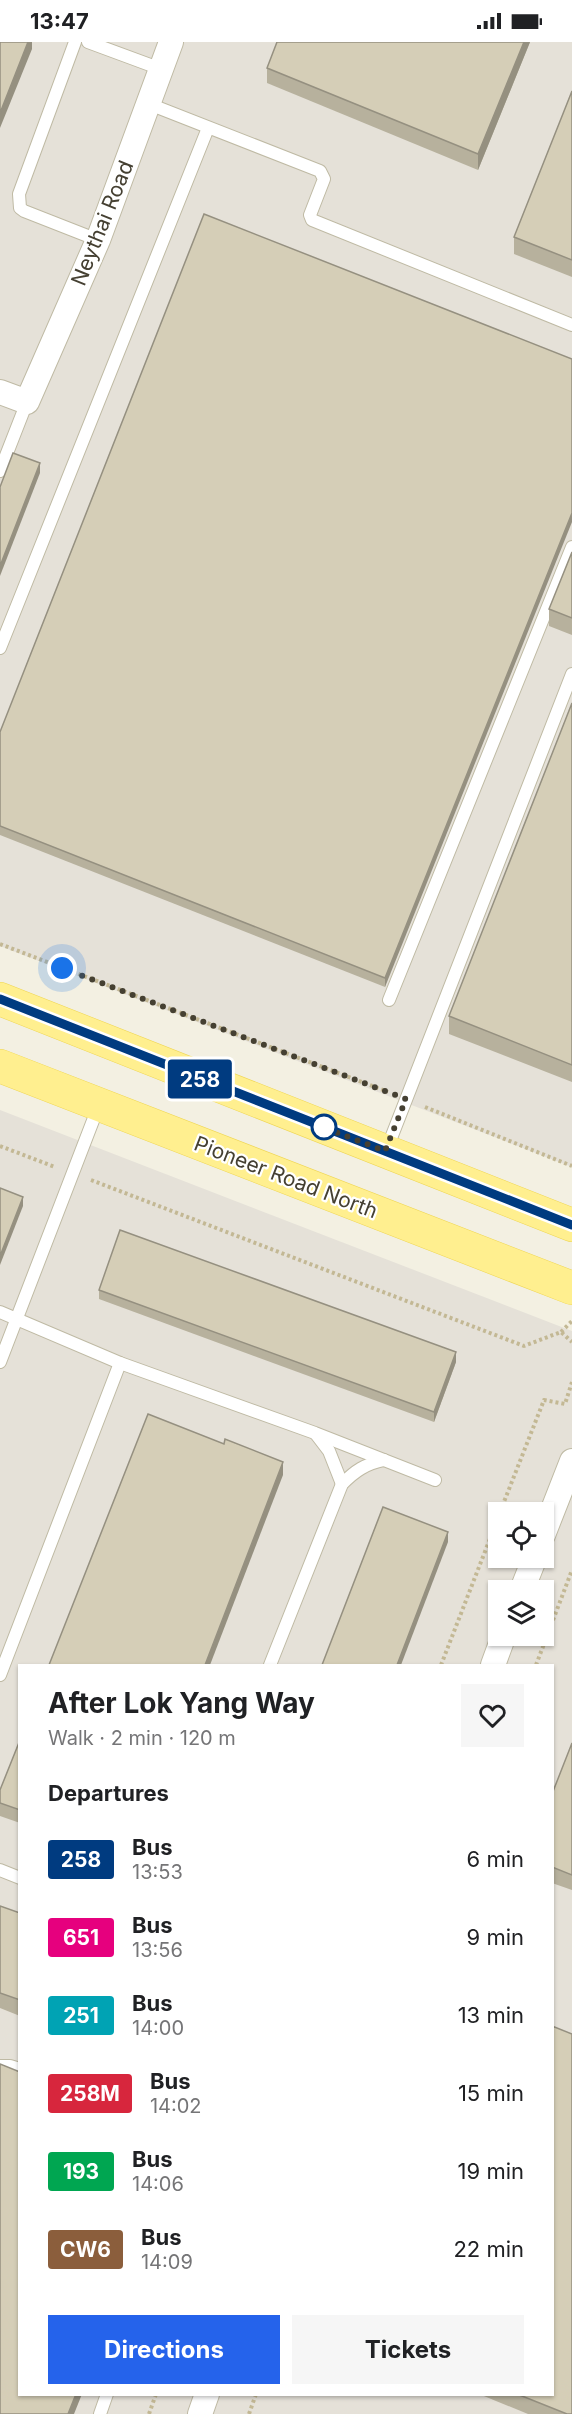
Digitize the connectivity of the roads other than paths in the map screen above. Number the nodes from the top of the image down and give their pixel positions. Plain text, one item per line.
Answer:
1 (75, 42) edge
2 (91, 42) edge
3 (171, 42) edge
4 (161, 69) junction
5 (149, 104) junction
6 (208, 128) junction
7 (98, 240) junction
8 (572, 325) edge
9 (0, 392) edge
10 (27, 402) junction
11 (0, 471) edge
12 (572, 547) edge
13 (0, 648) edge
14 (572, 674) edge
15 (0, 999) edge
16 (389, 1000) dead end
17 (0, 1066) edge
18 (99, 1104) junction
19 (385, 1151) junction
20 (572, 1225) edge
21 (572, 1288) edge
22 (0, 1312) edge
23 (17, 1318) junction
24 (0, 1362) edge
25 (120, 1363) junction
26 (315, 1433) junction
27 (385, 1460) junction
28 (572, 1461) edge
29 (435, 1480) dead end
30 (342, 1484) junction
31 (554, 1507) edge
32 (500, 1646) edge
33 (270, 1664) edge
34 (493, 1664) edge
35 (0, 1675) edge
36 (0, 1870) edge
37 (18, 1877) edge
38 (0, 2066) edge
39 (18, 2068) edge
40 (106, 2396) edge
41 (206, 2396) edge
42 (100, 2414) edge
43 (200, 2414) edge

1 - 7 lane
2 - 4 lane
3 - 4 street, Neythai Road
4 - 5 street, Neythai Road
5 - 6 lane
5 - 7 street, Neythai Road
6 - 8 lane
6 - 13 lane
7 - 10 street, Neythai Road
9 - 10 street
10 - 11 lane
12 - 16 lane
14 - 19 lane
15 - 19 main road
17 - 18 main road, Pioneer Road North
18 - 21 main road, Pioneer Road North
18 - 23 lane
19 - 20 main road
22 - 23 lane
23 - 24 lane
23 - 25 lane
25 - 26 lane
25 - 35 lane
26 - 27 lane
26 - 30 lane
27 - 29 lane
27 - 30 lane
28 - 31 street
30 - 33 lane
32 - 34 street
36 - 37 lane
38 - 39 lane
40 - 42 lane
41 - 43 street

